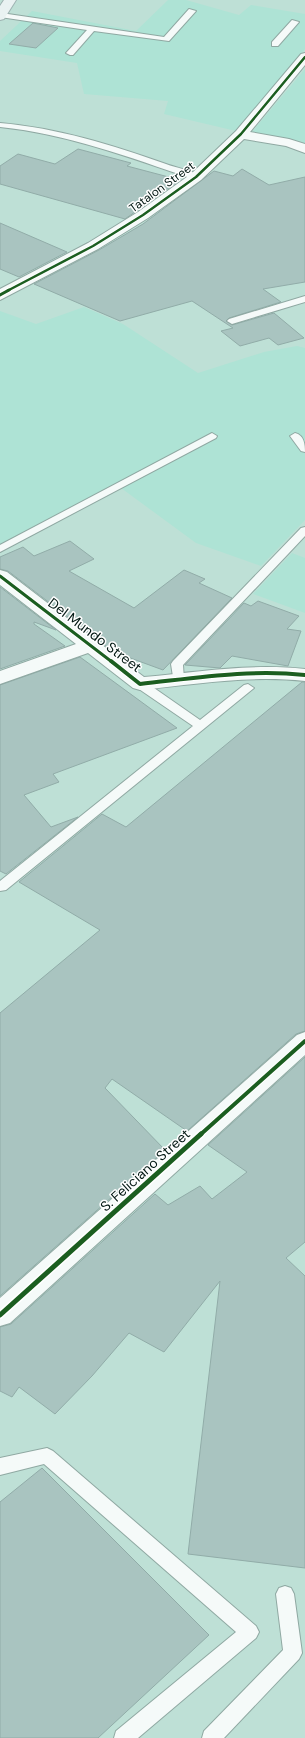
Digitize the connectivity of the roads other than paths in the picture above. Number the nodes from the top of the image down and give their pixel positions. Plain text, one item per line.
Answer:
1 (10, 0) edge
2 (192, 11) dead end
3 (0, 16) edge
4 (295, 22) dead end
5 (92, 28) junction
6 (276, 44) dead end
7 (70, 53) dead end
8 (305, 57) edge
9 (0, 125) edge
10 (241, 134) junction
11 (305, 149) edge
12 (196, 177) junction
13 (0, 295) edge
14 (305, 299) edge
15 (232, 321) dead end
16 (212, 436) dead end
17 (295, 436) dead end
18 (305, 449) edge
19 (305, 530) edge
20 (0, 548) edge
21 (0, 576) edge
22 (90, 646) junction
23 (305, 675) edge
24 (0, 678) edge
25 (178, 680) junction
26 (140, 684) junction
27 (248, 688) dead end
28 (201, 726) junction
29 (1, 887) dead end
30 (305, 1041) edge
31 (0, 1315) edge
32 (0, 1467) edge
33 (285, 1594) dead end
34 (123, 1738) edge
35 (211, 1738) edge

1 - 3 main road
2 - 5 lane
3 - 5 lane
4 - 6 lane
5 - 7 lane
8 - 10 street, Tatalon Street
9 - 12 lane
10 - 11 street
10 - 12 street, Tatalon Street
12 - 13 street, Tatalon Street
14 - 15 lane
16 - 20 lane
17 - 18 lane
19 - 25 lane
21 - 22 street, Del Mundo Street
22 - 24 street
22 - 26 street, Del Mundo Street
23 - 25 street, Del Mundo Street
25 - 26 street, Del Mundo Street
26 - 28 lane
27 - 28 lane
28 - 29 lane
30 - 31 street, S. Feliciano Street
32 - 34 lane
33 - 35 lane

